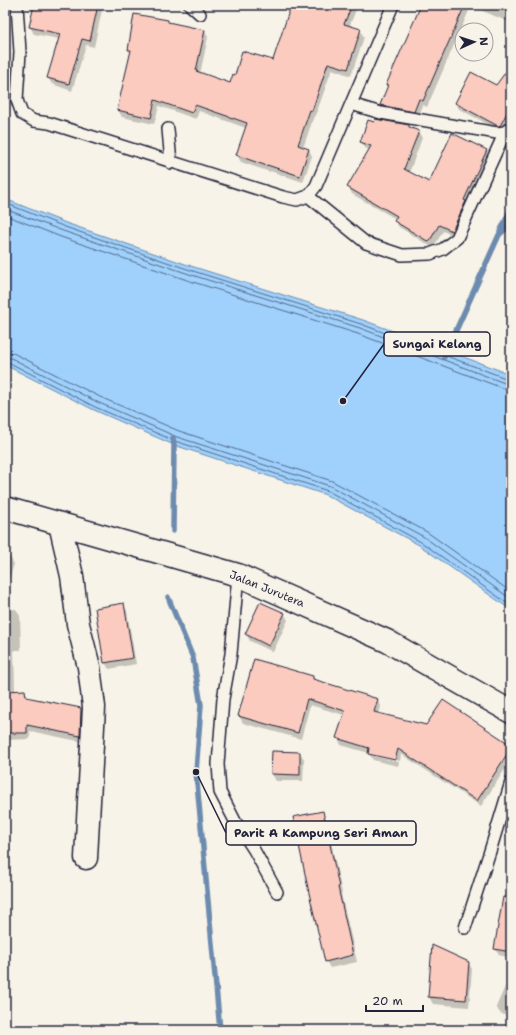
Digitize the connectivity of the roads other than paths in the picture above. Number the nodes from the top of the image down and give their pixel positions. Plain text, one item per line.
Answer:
1 (16, 5) edge
2 (190, 5) edge
3 (393, 5) edge
4 (200, 14) dead end
5 (351, 104) junction
6 (168, 129) dead end
7 (508, 129) edge
8 (171, 163) junction
9 (308, 196) junction
10 (5, 508) edge
11 (60, 524) junction
12 (238, 575) junction
13 (511, 712) edge
14 (511, 782) edge
15 (86, 858) dead end
16 (277, 892) dead end
17 (465, 928) dead end

1 - 8 lane
2 - 4 lane
3 - 5 lane
5 - 7 lane
5 - 9 lane
6 - 8 lane
7 - 9 lane
8 - 9 lane
10 - 11 street, Jalan Jurutera
11 - 12 street, Jalan Jurutera
11 - 15 street
12 - 13 street, Jalan Jurutera
12 - 16 lane
14 - 17 lane

